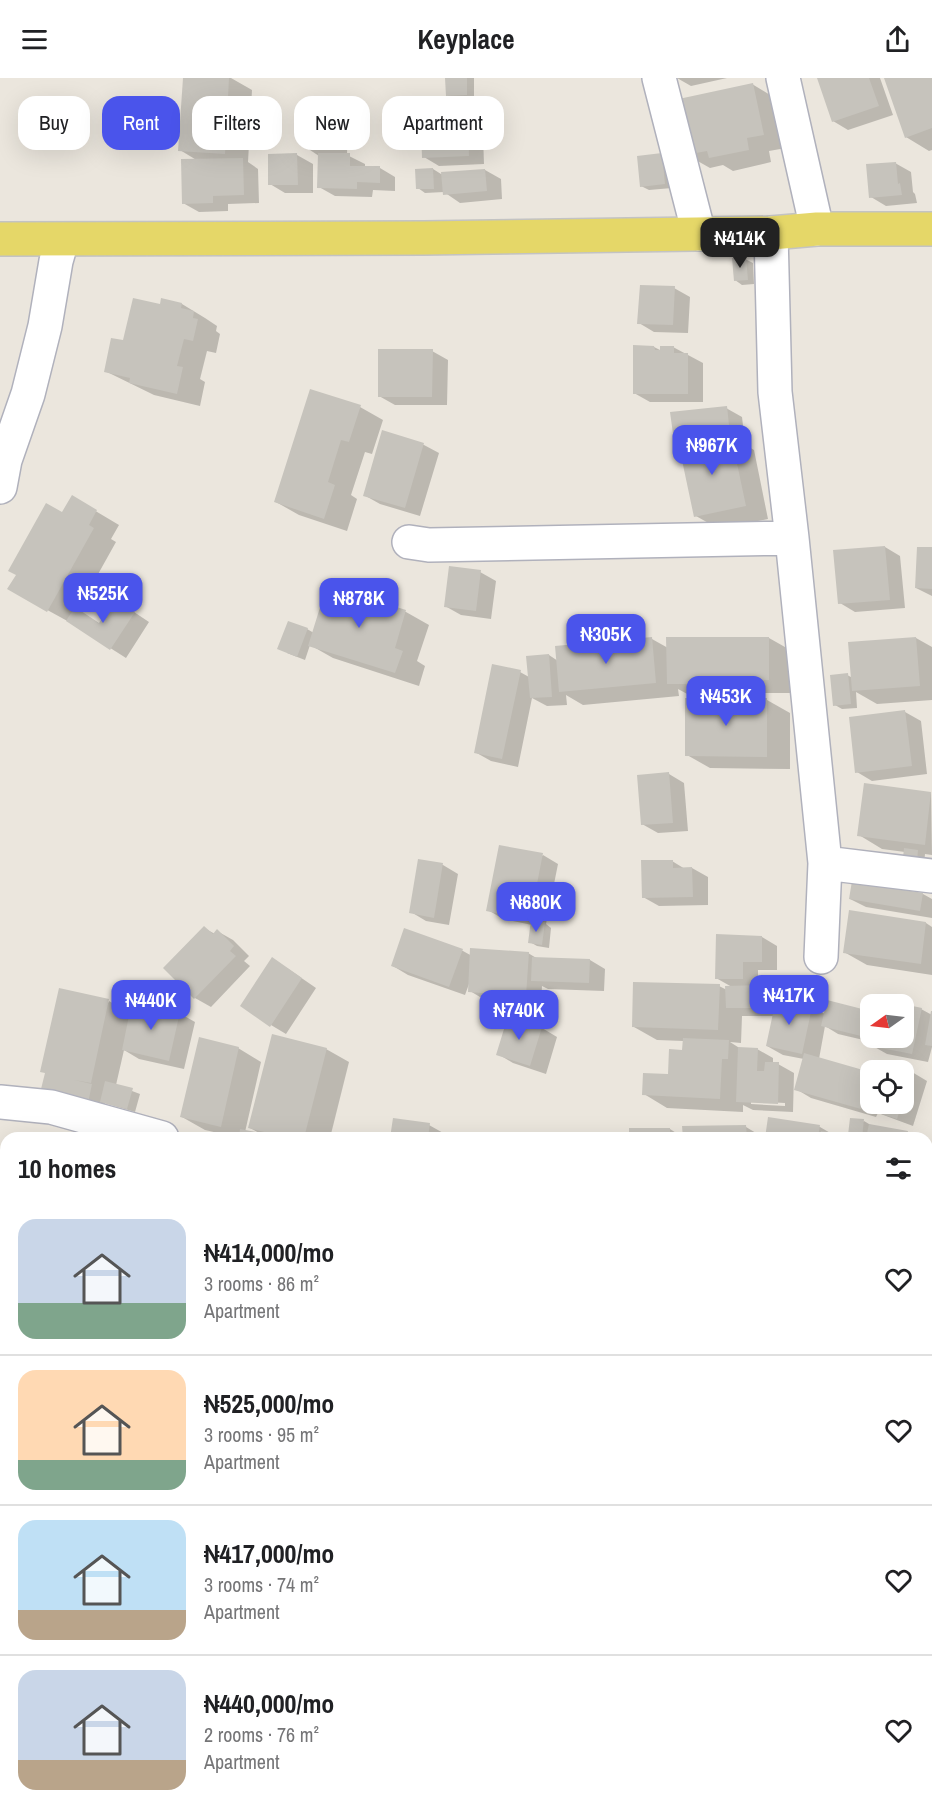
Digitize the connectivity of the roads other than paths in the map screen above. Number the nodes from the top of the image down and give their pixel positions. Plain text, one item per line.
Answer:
1 (659, 78) edge
2 (783, 78) edge
3 (817, 229) junction
4 (932, 229) edge
5 (771, 233) junction
6 (699, 234) junction
7 (0, 239) edge
8 (62, 240) junction
9 (0, 487) edge
10 (792, 538) junction
11 (409, 542) dead end
12 (825, 863) junction
13 (932, 876) edge
14 (821, 957) dead end
15 (0, 1102) edge
16 (141, 1132) edge

1 - 6 street
2 - 3 street
3 - 4 main road
3 - 5 main road
5 - 6 main road
5 - 10 street
6 - 8 main road
7 - 8 main road
8 - 9 street
10 - 11 street
10 - 12 street
12 - 13 street
12 - 14 street
15 - 16 street

